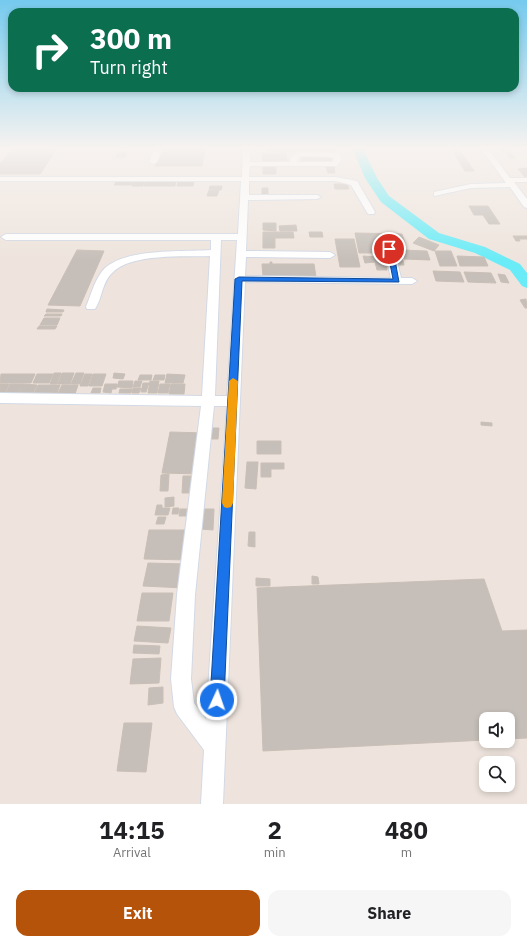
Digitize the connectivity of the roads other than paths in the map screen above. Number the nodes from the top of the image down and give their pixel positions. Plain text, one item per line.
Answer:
1 (244, 185) edge
2 (354, 185) edge
3 (490, 185) edge
4 (511, 185) edge
5 (437, 194) dead end
6 (317, 197) dead end
7 (243, 198) junction
8 (527, 205) edge
9 (371, 212) dead end
10 (6, 237) dead end
11 (216, 237) junction
12 (241, 237) junction
13 (389, 249) dead end
14 (215, 253) junction
15 (240, 254) junction
16 (330, 255) dead end
17 (239, 279) junction
18 (397, 281) junction
19 (412, 281) dead end
20 (91, 307) dead end
21 (0, 398) edge
22 (208, 401) junction
23 (232, 401) junction
24 (215, 747) junction
25 (212, 804) edge

1 - 7 street
2 - 9 street
3 - 5 street
4 - 8 street
6 - 7 street
7 - 12 street
10 - 11 street
11 - 12 street
11 - 14 street
12 - 15 street
13 - 18 street
14 - 20 street
14 - 22 street
15 - 16 street
15 - 17 street
17 - 18 street
17 - 23 street
18 - 19 street
21 - 22 street
22 - 23 street
22 - 24 street
23 - 24 street
24 - 25 street

